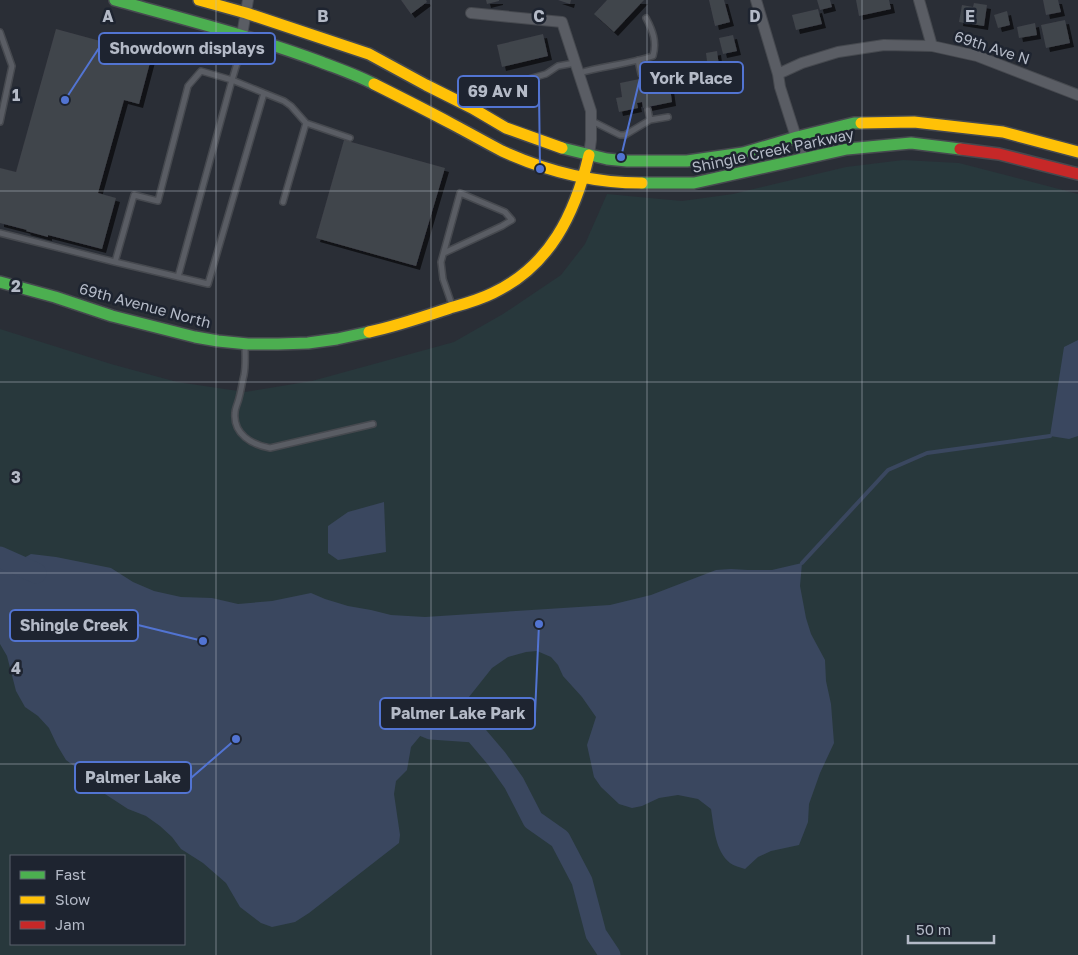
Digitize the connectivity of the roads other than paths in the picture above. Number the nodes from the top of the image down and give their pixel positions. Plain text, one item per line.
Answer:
1 (115, 0) edge
2 (198, 0) edge
3 (248, 0) edge
4 (756, 0) edge
5 (919, 0) edge
6 (246, 13) junction
7 (471, 13) dead end
8 (646, 18) dead end
9 (0, 32) edge
10 (242, 35) junction
11 (932, 46) junction
12 (638, 60) junction
13 (576, 62) junction
14 (579, 73) junction
15 (641, 74) dead end
16 (778, 74) junction
17 (232, 80) junction
18 (526, 80) dead end
19 (264, 93) junction
20 (1078, 95) edge
21 (648, 110) dead end
22 (668, 117) dead end
23 (591, 120) junction
24 (650, 120) junction
25 (0, 122) edge
26 (306, 123) junction
27 (796, 137) junction
28 (350, 138) dead end
29 (1078, 152) edge
30 (589, 155) junction
31 (803, 159) junction
32 (1078, 174) edge
33 (584, 178) junction
34 (283, 202) dead end
35 (0, 233) edge
36 (444, 253) junction
37 (115, 262) junction
38 (178, 277) junction
39 (0, 282) edge
40 (453, 308) junction
41 (245, 344) junction
42 (373, 424) dead end

1 - 10 street, Shingle Creek Parkway
2 - 6 street, Shingle Creek Parkway
3 - 6 street
4 - 16 street
5 - 11 street
6 - 10 street
6 - 30 street, Shingle Creek Parkway
7 - 13 street
8 - 12 lane
9 - 25 lane
10 - 17 lane
10 - 33 street, Shingle Creek Parkway
11 - 16 street, 69th Ave N
11 - 20 street, 69th Ave N
12 - 14 lane
12 - 15 lane
13 - 14 street
13 - 18 lane
14 - 23 street
16 - 27 street
17 - 19 lane
17 - 37 lane
17 - 38 lane
19 - 26 lane
19 - 38 lane
21 - 24 lane
22 - 24 lane
23 - 24 lane
23 - 30 street
26 - 28 lane
26 - 34 lane
27 - 29 street, Shingle Creek Parkway
27 - 30 street, Shingle Creek Parkway
27 - 31 street
30 - 33 street, 69th Avenue North
31 - 32 street, Shingle Creek Parkway
31 - 33 street, Shingle Creek Parkway
33 - 40 street, 69th Avenue North
35 - 37 lane
36 - 36 lane
36 - 40 lane
37 - 38 lane
39 - 41 street, 69th Avenue North
40 - 41 street, 69th Avenue North
41 - 42 lane

